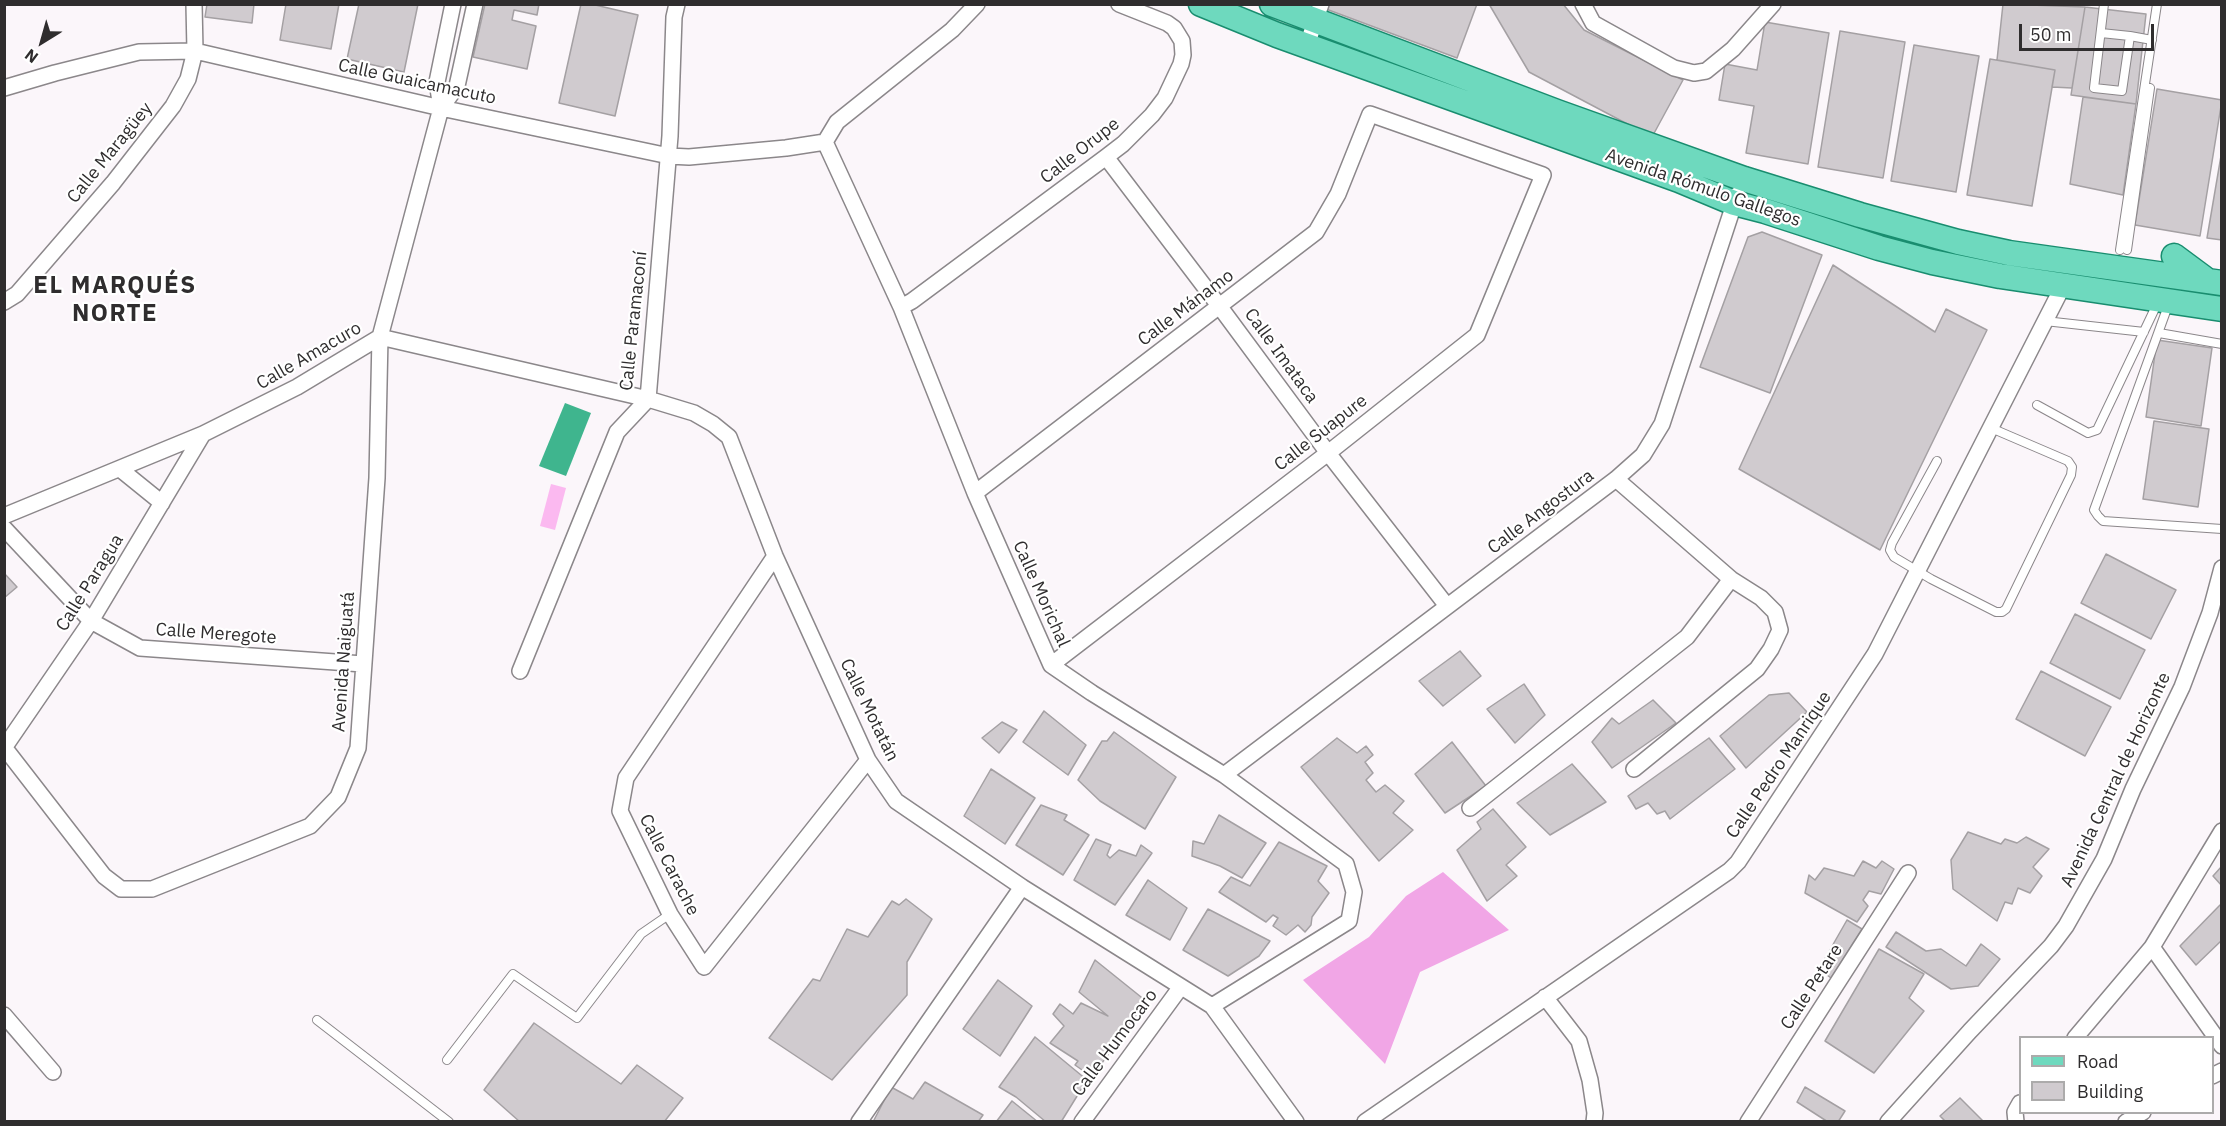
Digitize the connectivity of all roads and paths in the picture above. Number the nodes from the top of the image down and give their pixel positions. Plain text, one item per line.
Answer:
1 (194, 4) edge
2 (453, 4) edge
3 (475, 4) edge
4 (977, 4) edge
5 (1119, 4) edge
6 (1201, 4) edge
7 (1272, 4) edge
8 (1582, 4) edge
9 (1773, 4) edge
10 (2104, 4) edge
11 (2157, 4) edge
12 (674, 9) edge
13 (1318, 13) edge
14 (2101, 33) junction
15 (2130, 36) junction
16 (2152, 40) junction
17 (1307, 45) junction
18 (195, 51) junction
19 (4, 88) edge
20 (441, 108) junction
21 (1370, 114) joint
22 (825, 142) junction
23 (669, 156) junction
24 (1106, 157) junction
25 (1744, 179) junction
26 (1734, 203) junction
27 (2123, 250) dead end
28 (2174, 256) dead end
29 (2214, 281) edge
30 (2063, 286) junction
31 (2164, 301) junction
32 (4, 303) edge
33 (901, 307) junction
34 (1220, 307) junction
35 (2222, 309) edge
36 (2045, 321) junction
37 (2144, 332) junction
38 (2159, 333) junction
39 (380, 337) junction
40 (2222, 344) edge
41 (648, 399) junction
42 (2037, 405) dead end
43 (1991, 428) junction
44 (203, 434) junction
45 (1328, 453) junction
46 (1937, 461) dead end
47 (120, 469) junction
48 (1616, 479) junction
49 (975, 493) junction
50 (162, 503) junction
51 (4, 516) edge
52 (4, 528) edge
53 (2222, 530) edge
54 (775, 556) junction
55 (2222, 568) edge
56 (1918, 571) junction
57 (1731, 579) junction
58 (1447, 606) junction
59 (91, 621) junction
60 (363, 664) junction
61 (1051, 665) junction
62 (520, 672) dead end
63 (5, 748) edge
64 (868, 760) junction
65 (1634, 769) dead end
66 (1224, 774) junction
67 (1470, 808) dead end
68 (2222, 831) edge
69 (1908, 873) dead end
70 (1022, 887) junction
71 (670, 914) junction
72 (2152, 946) junction
73 (1180, 988) junction
74 (1545, 997) junction
75 (1212, 1006) junction
76 (4, 1015) edge
77 (317, 1020) dead end
78 (2077, 1036) edge
79 (2222, 1046) edge
80 (447, 1060) dead end
81 (53, 1072) dead end
82 (2019, 1105) edge
83 (2141, 1114) edge
84 (449, 1122) edge
85 (859, 1122) edge
86 (1082, 1122) edge
87 (1296, 1122) edge
88 (1365, 1122) edge
89 (1594, 1122) edge
90 (1748, 1122) edge
91 (1888, 1122) edge
92 (2016, 1122) edge
93 (2126, 1122) edge

1 - 18 street, Calle Maragüey
2 - 20 street, Avenida Naiguatá
3 - 20 street, Avenida Naiguatá
4 - 22 street
5 - 24 street, Calle Orupe
6 - 17 main road, Avenida Rómulo Gallegos
7 - 13 main road, Avenida Rómulo Gallegos
8 - 9 street
10 - 14 lane
11 - 16 lane
12 - 23 street, Calle Paramaconí
13 - 17 street
13 - 25 main road, Avenida Rómulo Gallegos
14 - 15 lane
14 - 15 lane
15 - 16 lane
16 - 27 lane
17 - 26 main road, Avenida Rómulo Gallegos
18 - 19 street, Calle Guaicamacuto
18 - 20 street, Calle Guaicamacuto
18 - 32 street, Calle Maragüey
20 - 23 street, Calle Guaicamacuto
20 - 39 street, Avenida Naiguatá
21 - 34 street, Calle Mánamo
21 - 45 street, Calle Suapure
22 - 23 street, Calle Guaicamacuto
22 - 33 street, Calle Morichal
23 - 41 street, Calle Paramaconí
24 - 33 street, Calle Orupe
24 - 34 street, Calle Imataca
25 - 26 street, Calle Angostura
25 - 29 main road, Avenida Rómulo Gallegos
26 - 30 main road, Avenida Rómulo Gallegos
26 - 48 street, Calle Angostura
28 - 29 main road
30 - 31 main road, Avenida Rómulo Gallegos
30 - 36 street, Calle Pedro Manrique
31 - 35 main road, Avenida Rómulo Gallegos
31 - 37 lane
31 - 38 lane
33 - 49 street, Calle Morichal
34 - 45 street, Calle Imataca
34 - 49 street, Calle Mánamo
36 - 37 lane
36 - 43 street, Calle Pedro Manrique
37 - 42 lane
38 - 40 lane
38 - 53 lane
39 - 41 street, Calle Amacuro
39 - 44 street, Calle Amacuro
39 - 60 street, Avenida Naiguatá
41 - 54 street, Calle Motatán
41 - 62 street, Calle Paramaconí
43 - 56 street, Calle Pedro Manrique
43 - 56 lane
44 - 47 street, Calle Amacuro
44 - 50 street, Calle Paragua
45 - 58 street, Calle Imataca
45 - 61 street, Calle Suapure
46 - 56 lane
47 - 50 street
47 - 51 street, Calle Amacuro
48 - 57 street
48 - 58 street, Calle Angostura
49 - 61 street, Calle Morichal
50 - 59 street, Calle Paragua
52 - 59 street, Calle Meregote
54 - 64 street, Calle Motatán
54 - 71 street, Calle Carache
55 - 91 street, Avenida Central de Horizonte
56 - 74 street, Calle Pedro Manrique
57 - 65 street
57 - 67 street
58 - 66 street, Calle Angostura
59 - 60 street, Calle Meregote
59 - 63 street, Calle Paragua
60 - 63 street, Avenida Naiguatá
61 - 66 street, Calle Morichal
64 - 70 street, Calle Motatán
64 - 71 street, Calle Carache
66 - 75 street, Calle Morichal
68 - 72 street
69 - 90 street, Calle Petare
70 - 73 street, Calle Motatán
70 - 85 street
71 - 80 lane
72 - 78 street
72 - 79 street
73 - 75 street, Calle Motatán
73 - 86 street, Calle Humocaro
74 - 88 street, Calle Pedro Manrique
74 - 89 street
75 - 87 street
76 - 81 street
77 - 84 lane
82 - 92 street
83 - 93 street

